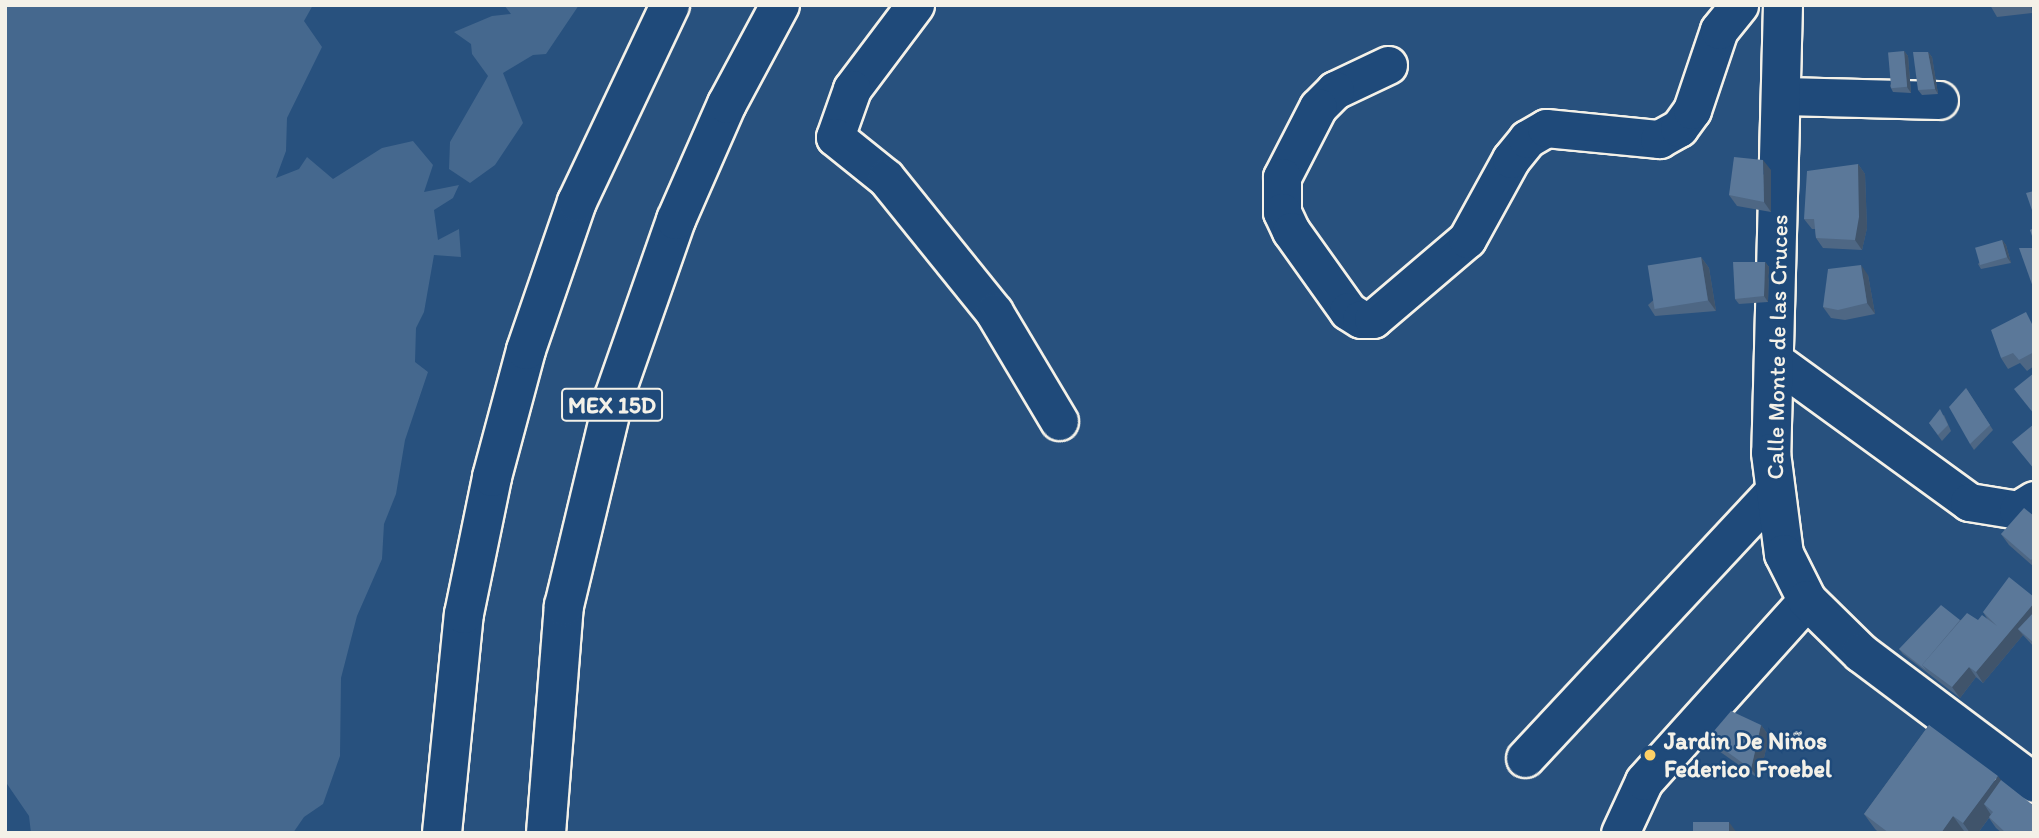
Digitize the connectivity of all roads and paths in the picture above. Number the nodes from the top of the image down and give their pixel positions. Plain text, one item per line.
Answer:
1 (670, 5) edge
2 (780, 5) edge
3 (915, 5) edge
4 (1739, 5) edge
5 (1783, 5) edge
6 (1388, 65) dead end
7 (1784, 96) junction
8 (1939, 100) dead end
9 (1775, 361) junction
10 (1059, 421) dead end
11 (1774, 491) junction
12 (2034, 500) edge
13 (1807, 600) junction
14 (1525, 758) dead end
15 (2034, 783) edge
16 (442, 833) edge
17 (546, 833) edge
18 (1620, 833) edge

1 - 16 main road
2 - 17 main road, MEX 15D
3 - 10 street
4 - 6 street
5 - 7 main road, Calle Monte de las Cruces
7 - 8 street
7 - 9 main road, Calle Monte de las Cruces
9 - 11 main road, Calle Monte de las Cruces
9 - 12 street
11 - 13 main road, Calle Monte de las Cruces
11 - 14 street
13 - 15 main road, Calle Monte de las Cruces
13 - 18 street

